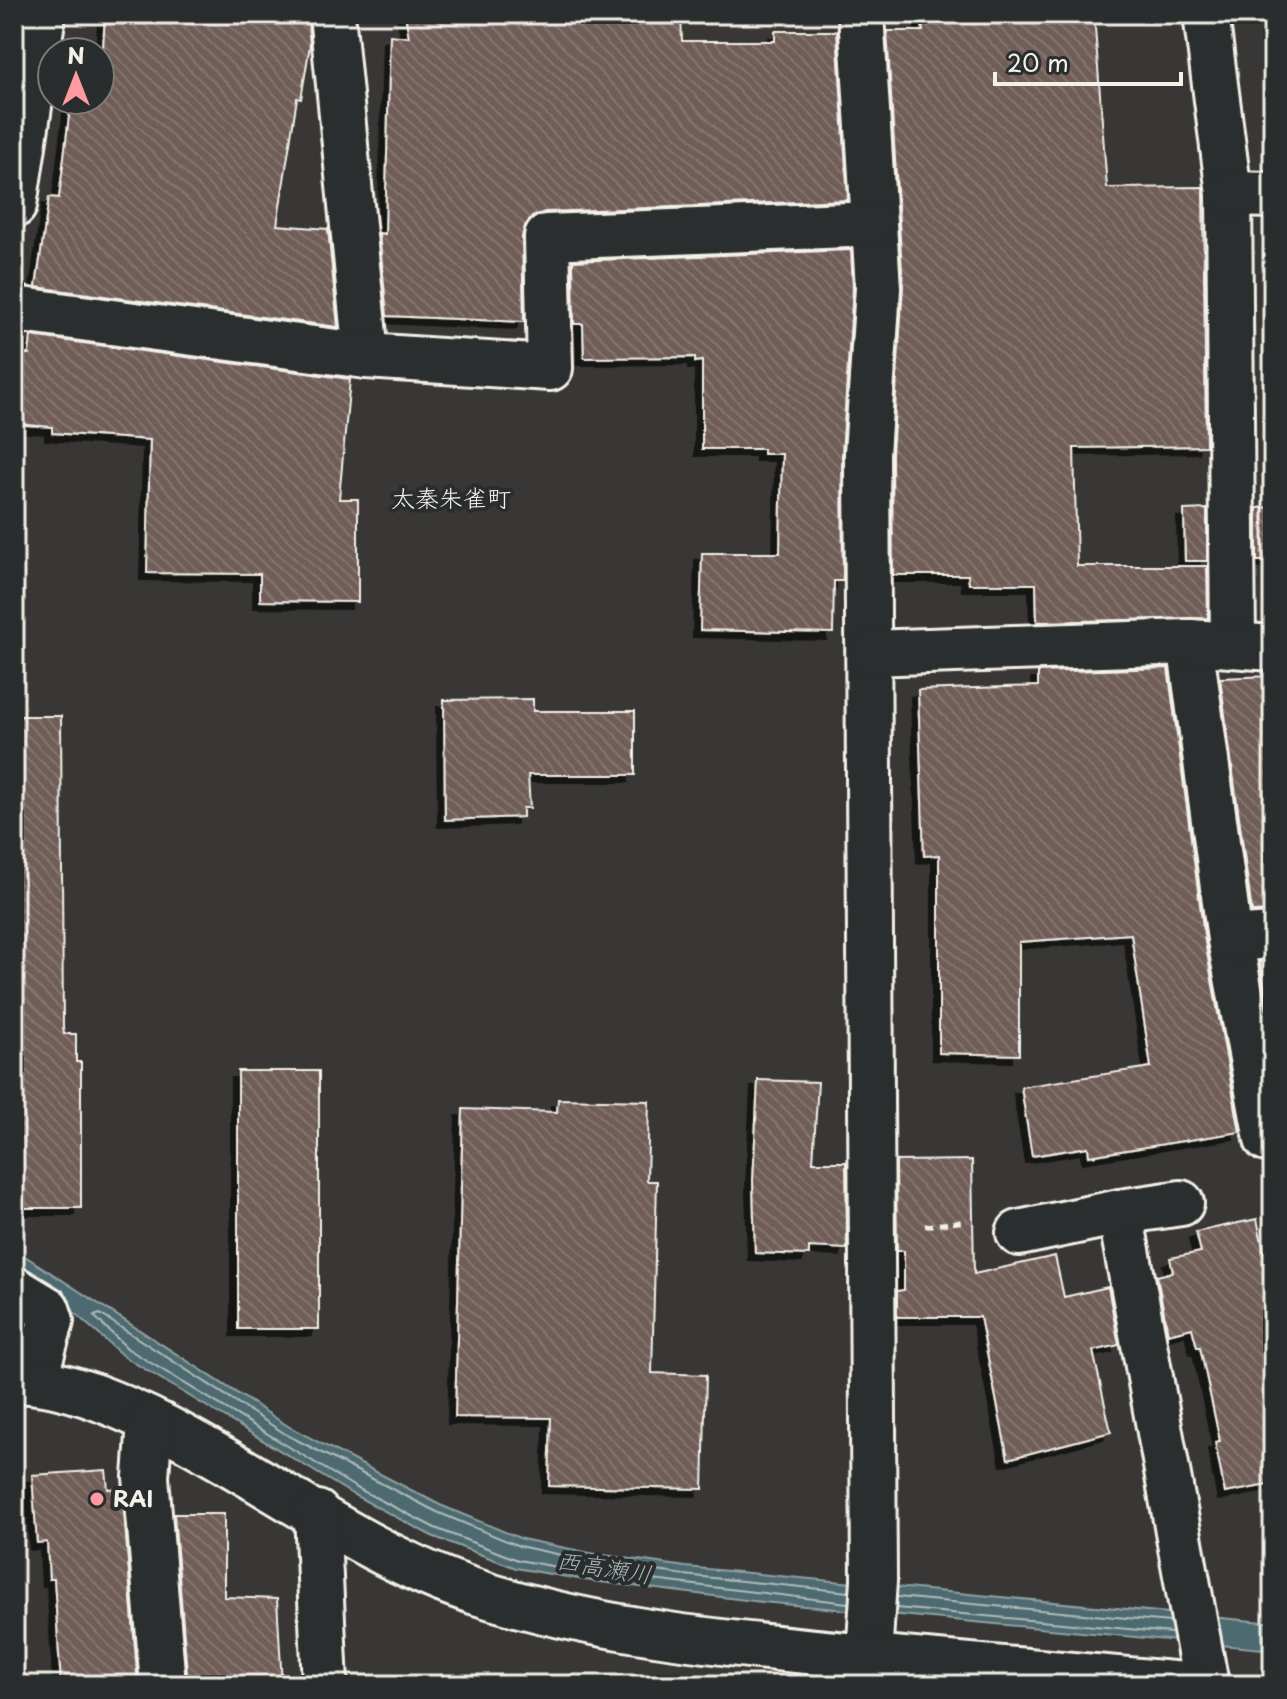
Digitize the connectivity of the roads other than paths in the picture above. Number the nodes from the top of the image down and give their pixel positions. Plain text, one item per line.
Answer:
1 (43, 14) edge
2 (332, 14) edge
3 (861, 14) edge
4 (1206, 14) edge
5 (1229, 194) junction
6 (1273, 195) edge
7 (14, 205) edge
8 (874, 224) junction
9 (14, 309) edge
10 (366, 356) junction
11 (1190, 642) junction
12 (1253, 647) edge
13 (870, 653) junction
14 (1273, 936) edge
15 (1230, 939) junction
16 (1273, 1139) edge
17 (1181, 1203) dead end
18 (1120, 1212) junction
19 (1019, 1233) road end
20 (14, 1289) edge
21 (24, 1380) edge
22 (150, 1421) junction
23 (317, 1513) junction
24 (871, 1619) junction
25 (796, 1668) edge
26 (1196, 1673) edge
27 (163, 1685) edge
28 (325, 1685) edge

1 - 7 street
2 - 10 street
3 - 8 street
4 - 5 street
5 - 6 street
5 - 12 street
8 - 10 street
8 - 13 street
9 - 10 street
11 - 12 street
11 - 13 street
11 - 15 street
13 - 24 street
14 - 15 street
15 - 16 street
17 - 18 street
18 - 19 street
18 - 26 street
20 - 21 street
21 - 22 street
22 - 23 street
22 - 27 street
23 - 25 street
23 - 28 street
24 - 25 street
24 - 26 street

